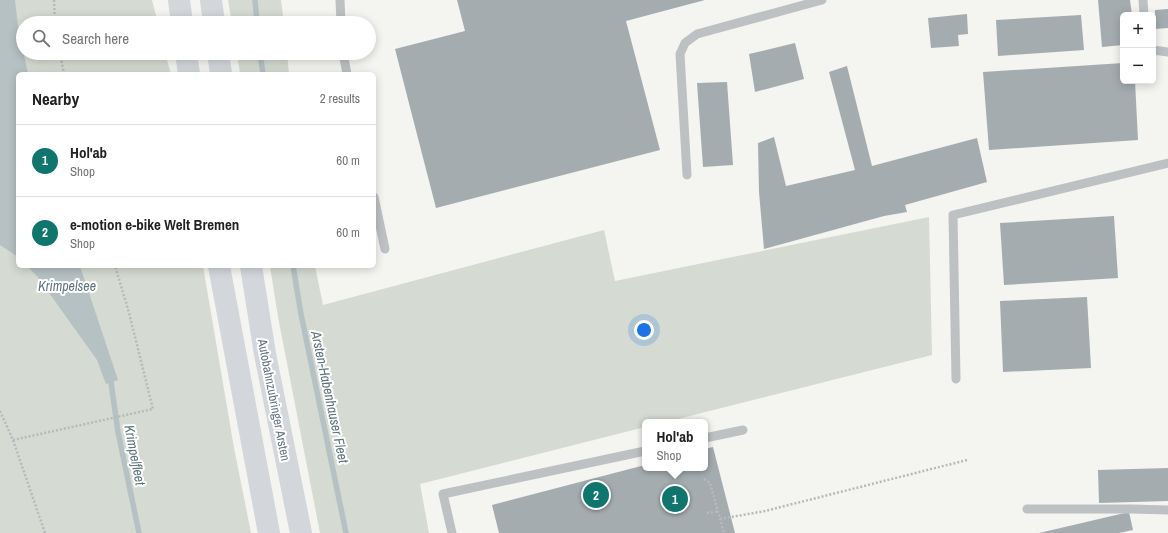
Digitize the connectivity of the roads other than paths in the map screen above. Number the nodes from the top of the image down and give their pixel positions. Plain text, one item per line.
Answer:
1 (179, 0) edge
2 (211, 0) edge
3 (340, 0) edge
4 (822, 0) edge
5 (1143, 0) edge
6 (1144, 12) edge
7 (181, 16) edge
8 (213, 16) edge
9 (341, 16) edge
10 (1156, 50) edge
11 (1168, 52) edge
12 (187, 60) edge
13 (219, 60) edge
14 (344, 60) edge
15 (189, 72) edge
16 (221, 72) edge
17 (347, 72) edge
18 (1168, 163) edge
19 (688, 175) dead end
20 (376, 206) edge
21 (385, 249) dead end
22 (219, 268) edge
23 (251, 268) edge
24 (956, 379) dead end
25 (743, 430) dead end
26 (708, 437) edge
27 (642, 452) edge
28 (1027, 509) dead end
29 (1168, 510) edge
30 (269, 533) edge
31 (300, 533) edge
32 (452, 533) edge

1 - 7 highway
2 - 8 highway
3 - 9 lane
4 - 19 lane
5 - 6 lane
10 - 11 lane
12 - 15 highway
13 - 16 highway
14 - 17 lane
18 - 24 lane
20 - 21 lane
22 - 30 highway
23 - 31 highway, Autobahnzubringer Arsten
25 - 26 lane
27 - 32 lane
28 - 29 lane

